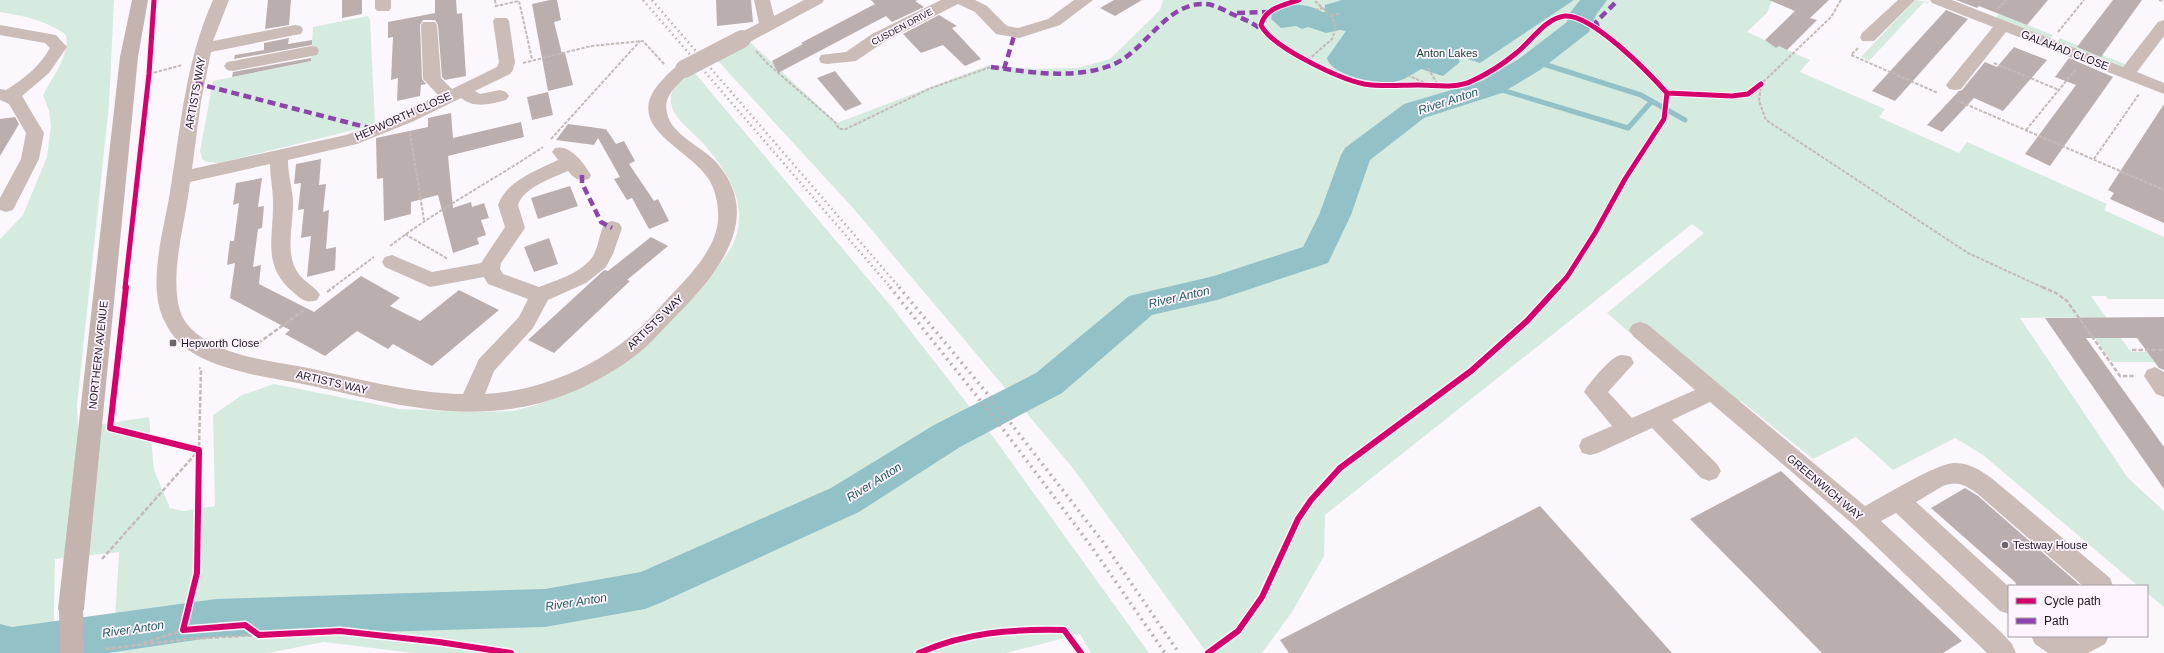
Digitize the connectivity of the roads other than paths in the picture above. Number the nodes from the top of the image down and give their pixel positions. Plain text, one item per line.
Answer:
1 (124, 0) edge
2 (140, 0) edge
3 (221, 0) edge
4 (762, 0) edge
5 (816, 0) edge
6 (954, 0) edge
7 (962, 0) edge
8 (1085, 0) edge
9 (1907, 0) edge
10 (1938, 0) edge
11 (501, 21) dead end
12 (429, 25) dead end
13 (768, 25) junction
14 (2003, 25) junction
15 (2164, 25) edge
16 (0, 30) edge
17 (295, 30) dead end
18 (272, 35) junction
19 (1868, 38) road end
20 (311, 51) dead end
21 (201, 54) junction
22 (128, 57) junction
23 (268, 59) junction
24 (826, 59) dead end
25 (233, 66) dead end
26 (2127, 74) junction
27 (2164, 89) edge
28 (456, 92) junction
29 (1954, 92) road end
30 (4, 96) edge
31 (500, 96) dead end
32 (561, 155) road end
33 (279, 157) junction
34 (181, 178) junction
35 (6, 205) dead end
36 (612, 228) dead end
37 (386, 254) road end
38 (490, 269) junction
39 (539, 295) junction
40 (313, 299) road end
41 (1640, 330) dead end
42 (1623, 363) dead end
43 (1712, 392) junction
44 (470, 403) junction
45 (1655, 417) junction
46 (1628, 429) junction
47 (1590, 446) dead end
48 (1709, 471) dead end
49 (1898, 500) junction
50 (1863, 519) junction
51 (2100, 585) edge
52 (2008, 602) edge
53 (2046, 637) edge
54 (2094, 637) edge
55 (72, 653) edge
56 (2003, 653) edge

1 - 22 main road, NORTHERN AVENUE
2 - 22 main road, NORTHERN AVENUE
3 - 21 street, ARTISTS WAY
4 - 13 street
5 - 13 street, ARTISTS WAY
6 - 24 street, CUSDEN DRIVE
7 - 8 street
9 - 19 street
10 - 14 street, GALAHAD CLOSE
11 - 28 street, HEPWORTH CLOSE
12 - 28 street
13 - 44 street, ARTISTS WAY, bridge
14 - 26 street, GALAHAD CLOSE
14 - 29 street
15 - 26 street
16 - 30 street
17 - 18 street
18 - 21 street
18 - 23 street
20 - 23 street
21 - 34 street, ARTISTS WAY
22 - 55 main road, NORTHERN AVENUE, bridge
23 - 25 street
26 - 27 street, GALAHAD CLOSE
28 - 31 street
28 - 33 street, HEPWORTH CLOSE
30 - 35 street
32 - 38 street
33 - 34 street, HEPWORTH CLOSE
33 - 40 street
34 - 44 street, ARTISTS WAY
36 - 39 street
37 - 38 street
38 - 39 street
39 - 44 street
41 - 43 street, GREENWICH WAY
42 - 46 street
43 - 45 street
43 - 50 street, GREENWICH WAY
45 - 46 street
45 - 48 street
46 - 47 street
49 - 50 street
49 - 51 street
49 - 52 street
50 - 56 street, GREENWICH WAY
53 - 54 street

